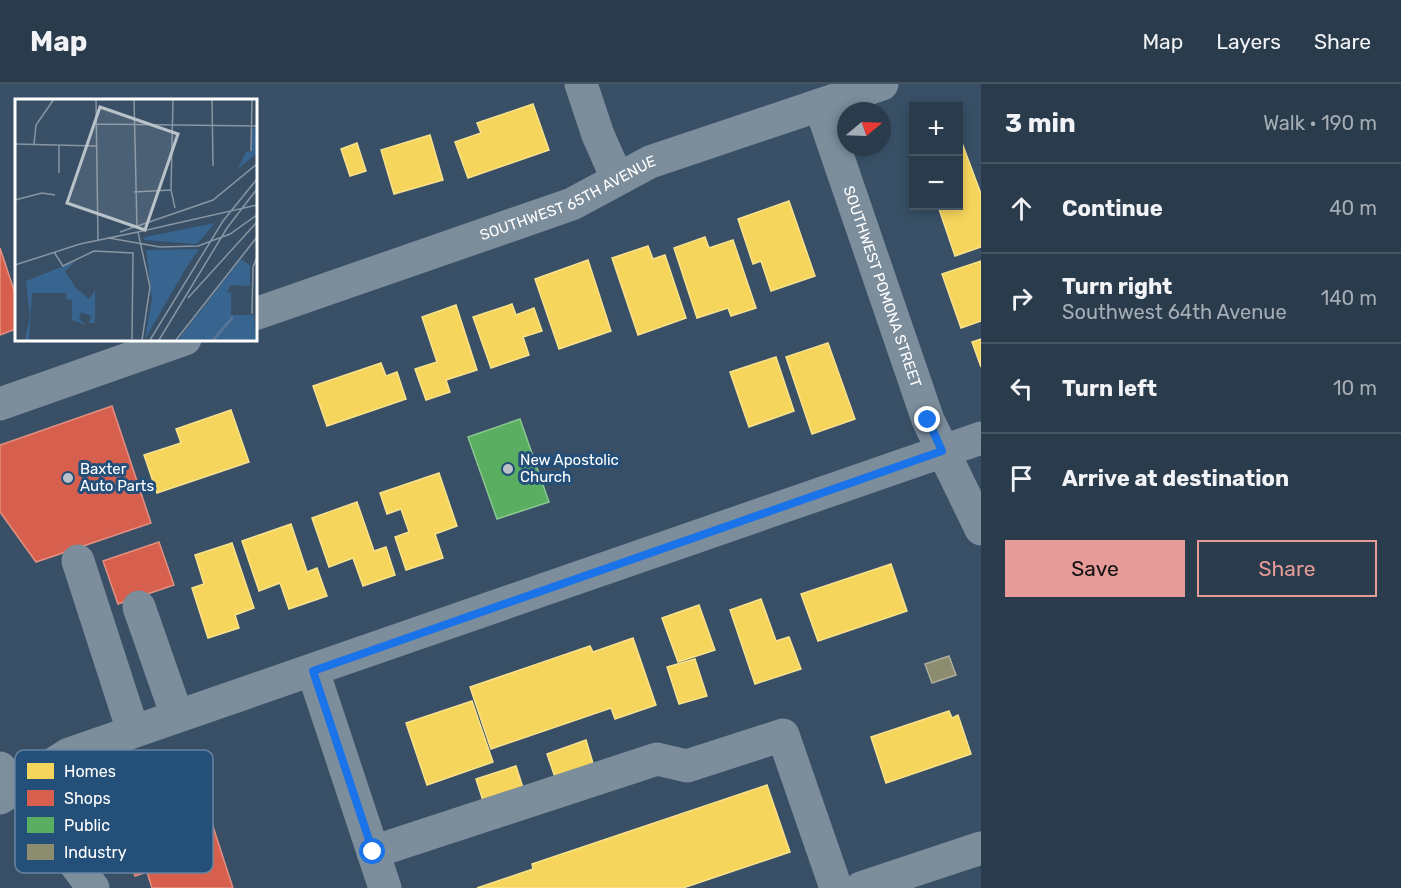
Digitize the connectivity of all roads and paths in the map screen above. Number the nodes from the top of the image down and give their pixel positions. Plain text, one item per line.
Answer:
1 (581, 84) edge
2 (882, 84) edge
3 (820, 105) junction
4 (617, 178) junction
5 (256, 314) edge
6 (182, 340) edge
7 (0, 405) edge
8 (981, 438) edge
9 (942, 451) junction
10 (981, 529) edge
11 (78, 561) dead end
12 (139, 607) dead end
13 (313, 671) junction
14 (177, 716) junction
15 (133, 732) junction
16 (81, 750) edge
17 (981, 848) edge
18 (373, 852) junction
19 (80, 873) edge
20 (93, 888) edge
21 (385, 888) edge
22 (836, 888) edge
23 (861, 888) edge

1 - 4 street
2 - 3 street, SOUTHWEST 65TH AVENUE
3 - 4 street, SOUTHWEST 65TH AVENUE
3 - 9 street, SOUTHWEST POMONA STREET
4 - 5 street, SOUTHWEST 65TH AVENUE
6 - 7 street
8 - 9 street
9 - 10 street, SOUTHWEST POMONA STREET
9 - 13 street
11 - 15 street
12 - 14 street
13 - 14 street
13 - 18 street
14 - 15 street
15 - 16 street
17 - 23 street
18 - 21 street
18 - 22 street
19 - 20 highway

